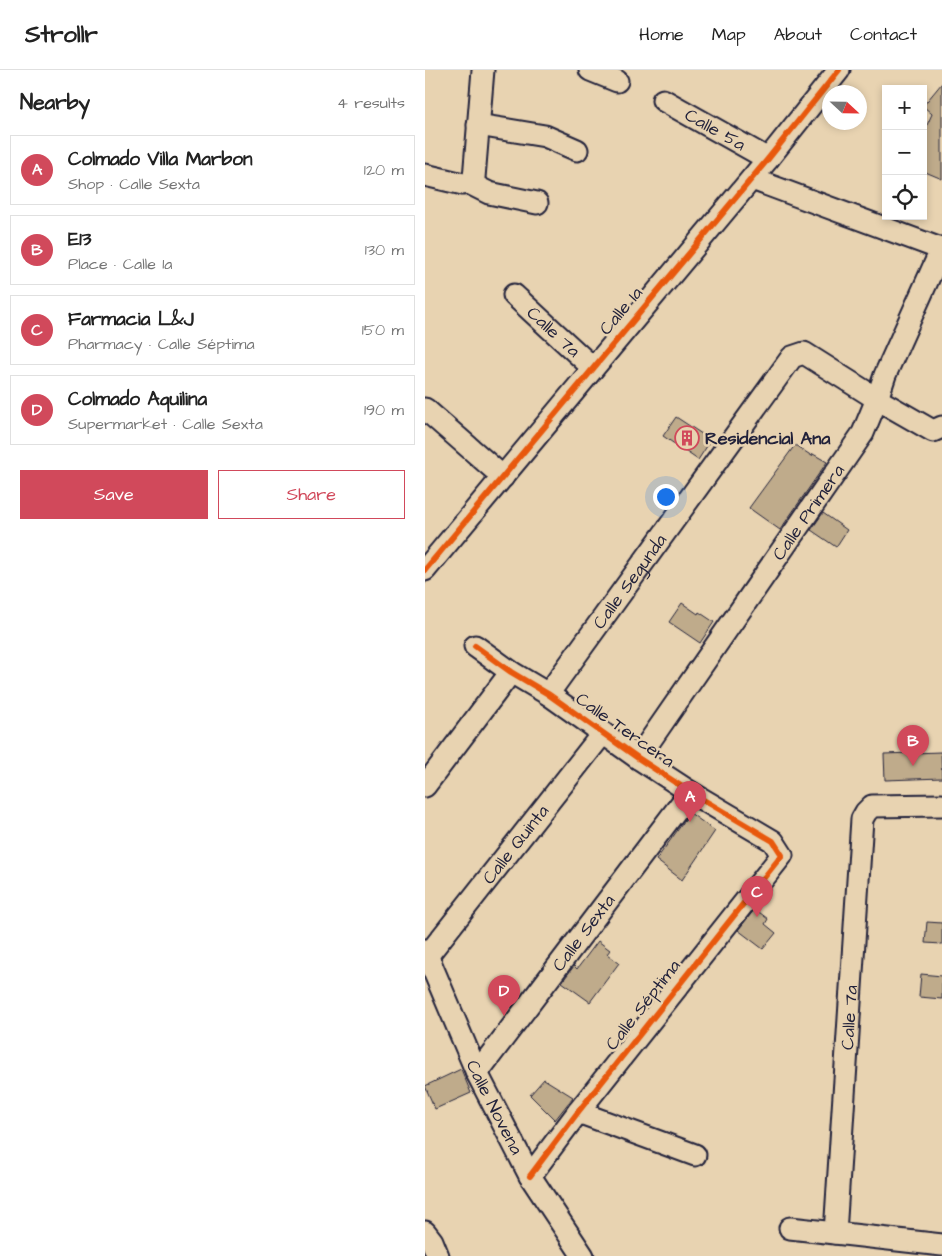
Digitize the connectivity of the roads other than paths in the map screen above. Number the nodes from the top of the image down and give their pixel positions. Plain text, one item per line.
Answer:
1 (483, 70) edge
2 (590, 70) edge
3 (839, 70) edge
4 (617, 81) dead end
5 (663, 100) dead end
6 (478, 125) junction
7 (577, 150) dead end
8 (768, 160) junction
9 (425, 175) edge
10 (752, 179) junction
11 (471, 181) junction
12 (537, 202) dead end
13 (942, 249) edge
14 (514, 295) dead end
15 (593, 368) junction
16 (877, 399) junction
17 (425, 410) edge
18 (942, 427) edge
19 (503, 477) junction
20 (425, 570) edge
21 (475, 646) dead end
22 (511, 672) junction
23 (548, 694) junction
24 (603, 733) junction
25 (638, 758) junction
26 (425, 786) edge
27 (689, 792) junction
28 (942, 805) edge
29 (782, 855) joint
30 (427, 953) edge
31 (477, 1074) junction
32 (578, 1112) junction
33 (695, 1155) dead end
34 (530, 1176) junction
35 (789, 1228) dead end
36 (425, 1232) edge
37 (835, 1233) junction
38 (942, 1245) edge
39 (438, 1256) edge
40 (583, 1256) edge

1 - 6 street
2 - 4 street
3 - 8 street, Calle 1a
5 - 8 street, Calle 5a
6 - 7 street
6 - 11 street
8 - 10 street, Calle 1a
9 - 11 street
10 - 13 street
10 - 15 street, Calle 1a
11 - 12 street
13 - 16 street, Calle Primera
14 - 15 street, Calle 7a
15 - 19 street, Calle 1a
16 - 18 street, Calle Segunda
16 - 23 street, Calle Segunda
16 - 25 street, Calle Primera
17 - 19 street
19 - 20 street, Calle 1a
21 - 22 street, Calle Tercera
22 - 23 street, Calle Tercera
22 - 26 street
23 - 24 street, Calle Tercera
24 - 25 street, Calle Tercera
24 - 30 street, Calle Quinta
25 - 27 street, Calle Tercera
27 - 29 street, Calle Tercera
27 - 31 street, Calle Sexta
28 - 37 street, Calle 7a
29 - 32 street, Calle Séptima
30 - 31 street, Calle Novena
31 - 34 street, Calle Novena
32 - 33 street
32 - 34 street, Calle Séptima
34 - 40 street, Calle Novena
35 - 37 street
36 - 39 street
37 - 38 street

